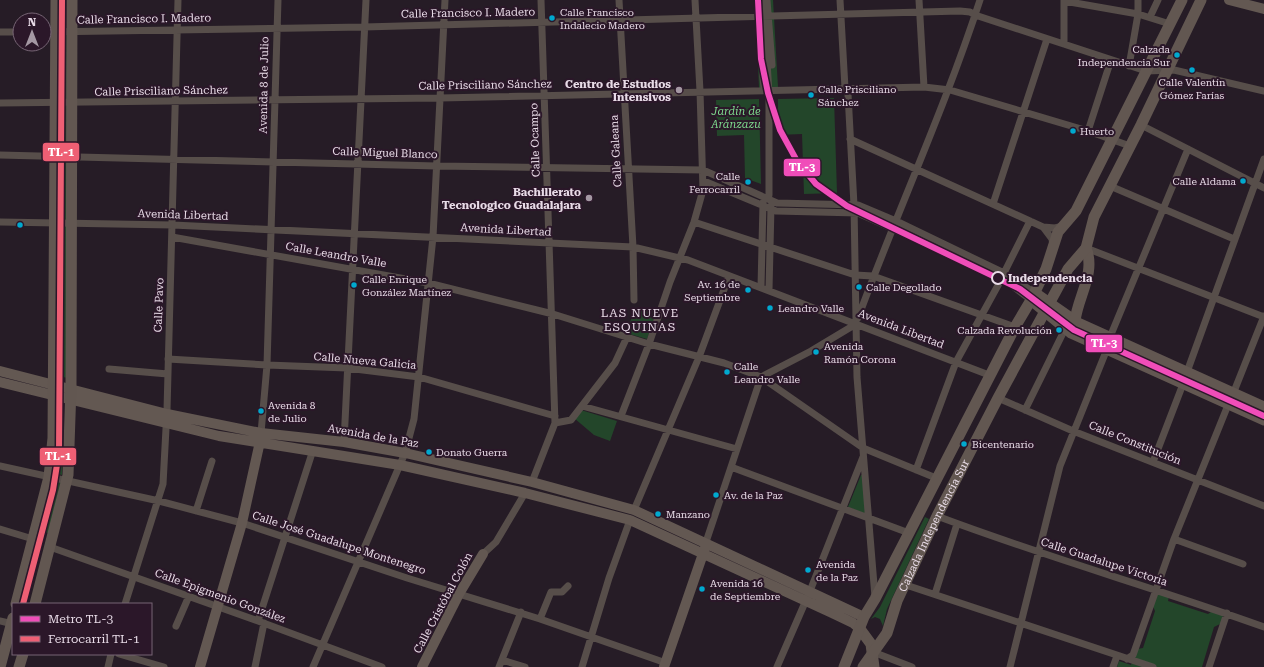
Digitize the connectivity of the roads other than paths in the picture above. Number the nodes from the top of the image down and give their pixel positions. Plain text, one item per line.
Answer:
1 (56, 0) edge
2 (72, 0) edge
3 (178, 0) edge
4 (278, 0) edge
5 (366, 0) edge
6 (445, 0) edge
7 (541, 0) edge
8 (619, 0) edge
9 (695, 0) edge
10 (758, 0) edge
11 (763, 0) edge
12 (768, 0) edge
13 (840, 0) edge
14 (919, 0) edge
15 (980, 0) edge
16 (1064, 0) edge
17 (1138, 0) edge
18 (1158, 0) edge
19 (1182, 0) edge
20 (1201, 0) edge
21 (1229, 0) edge
22 (1264, 10) edge
23 (920, 11) junction
24 (841, 13) junction
25 (1138, 14) junction
26 (975, 15) junction
27 (764, 16) junction
28 (1150, 17) junction
29 (696, 18) junction
30 (620, 20) junction
31 (542, 22) junction
32 (444, 24) junction
33 (1170, 24) junction
34 (364, 27) junction
35 (277, 28) junction
36 (178, 30) junction
37 (71, 31) junction
38 (0, 32) edge
39 (12, 32) edge
40 (52, 32) edge
41 (56, 32) junction
42 (1047, 39) junction
43 (1064, 44) junction
44 (1111, 60) junction
45 (1129, 66) junction
46 (1168, 70) junction
47 (1146, 71) junction
48 (924, 87) junction
49 (845, 88) junction
50 (769, 90) junction
51 (950, 90) junction
52 (700, 91) junction
53 (1264, 91) edge
54 (624, 93) junction
55 (545, 95) junction
56 (360, 98) junction
57 (440, 98) junction
58 (275, 100) junction
59 (177, 101) junction
60 (0, 103) edge
61 (56, 103) junction
62 (71, 103) junction
63 (1022, 112) junction
64 (1141, 125) junction
65 (1088, 131) junction
66 (850, 139) junction
67 (1111, 139) junction
68 (1130, 146) junction
69 (1188, 149) junction
70 (0, 155) edge
71 (56, 156) junction
72 (71, 156) junction
73 (175, 159) junction
74 (1264, 159) edge
75 (274, 161) junction
76 (356, 163) junction
77 (437, 166) junction
78 (547, 167) junction
79 (628, 169) junction
80 (916, 169) junction
81 (703, 170) junction
82 (704, 181) junction
83 (1255, 183) junction
84 (1110, 186) junction
85 (1264, 188) edge
86 (768, 198) junction
87 (993, 204) junction
88 (854, 205) junction
89 (763, 206) junction
90 (771, 209) junction
91 (1163, 209) junction
92 (854, 213) junction
93 (1030, 221) junction
94 (0, 222) edge
95 (694, 222) junction
96 (56, 223) junction
97 (71, 223) junction
98 (894, 224) junction
99 (173, 225) junction
100 (1063, 226) junction
101 (1043, 227) junction
102 (271, 229) junction
103 (353, 232) junction
104 (172, 237) junction
105 (433, 237) junction
106 (1234, 239) junction
107 (550, 243) junction
108 (762, 246) junction
109 (1053, 246) junction
110 (633, 247) junction
111 (770, 248) junction
112 (1086, 248) junction
113 (270, 254) junction
114 (679, 257) junction
115 (1138, 268) junction
116 (352, 269) junction
117 (855, 275) junction
118 (729, 276) junction
119 (873, 276) junction
120 (1003, 276) junction
121 (428, 283) junction
122 (761, 287) junction
123 (769, 290) junction
124 (1033, 296) junction
125 (1214, 297) junction
126 (634, 300) dead end
127 (1047, 308) junction
128 (553, 314) junction
129 (982, 314) junction
130 (1264, 317) edge
131 (1075, 321) junction
132 (856, 324) junction
133 (1014, 327) junction
134 (1065, 329) junction
135 (627, 337) junction
136 (1110, 337) junction
137 (649, 344) junction
138 (1107, 349) junction
139 (699, 357) junction
140 (168, 359) junction
141 (956, 362) junction
142 (267, 366) junction
143 (347, 368) junction
144 (109, 369) dead end
145 (0, 371) edge
146 (1187, 372) junction
147 (168, 374) junction
148 (989, 375) junction
149 (419, 377) junction
150 (761, 377) junction
151 (0, 382) edge
152 (1183, 384) junction
153 (62, 392) junction
154 (1233, 394) junction
155 (998, 398) junction
156 (1228, 405) junction
157 (582, 406) junction
158 (1264, 407) edge
159 (1025, 410) junction
160 (167, 414) junction
161 (620, 416) junction
162 (555, 419) junction
163 (1264, 420) edge
164 (167, 424) junction
165 (667, 430) junction
166 (1074, 431) junction
167 (260, 438) junction
168 (344, 442) junction
169 (737, 449) junction
170 (313, 450) junction
171 (864, 452) junction
172 (404, 453) junction
173 (212, 461) dead end
174 (1153, 462) junction
175 (400, 465) junction
176 (0, 466) edge
177 (731, 467) junction
178 (916, 470) junction
179 (49, 477) junction
180 (67, 478) junction
181 (936, 478) junction
182 (1198, 480) junction
183 (532, 482) junction
184 (525, 492) junction
185 (159, 501) junction
186 (1264, 506) edge
187 (842, 508) junction
188 (634, 510) junction
189 (196, 511) junction
190 (938, 516) junction
191 (870, 518) junction
192 (630, 520) junction
193 (242, 522) junction
194 (957, 524) junction
195 (0, 529) edge
196 (909, 533) junction
197 (284, 536) junction
198 (1174, 539) junction
199 (33, 540) junction
200 (706, 542) junction
201 (50, 547) junction
202 (1038, 552) junction
203 (703, 553) junction
204 (483, 554) joint
205 (357, 560) junction
206 (1243, 564) dead end
207 (133, 576) junction
208 (906, 584) junction
209 (568, 586) dead end
210 (1155, 589) junction
211 (458, 594) junction
212 (935, 594) junction
213 (189, 596) junction
214 (807, 596) junction
215 (876, 599) junction
216 (16, 603) edge
217 (35, 603) edge
218 (125, 603) edge
219 (217, 606) junction
220 (520, 612) junction
221 (1227, 613) junction
222 (864, 617) junction
223 (540, 619) junction
224 (0, 620) edge
225 (12, 622) edge
226 (261, 622) junction
227 (1022, 623) junction
228 (176, 626) dead end
229 (1264, 627) edge
230 (860, 629) junction
231 (592, 636) junction
232 (322, 645) junction
233 (873, 652) junction
234 (23, 655) edge
235 (111, 655) edge
236 (122, 655) edge
237 (1117, 656) junction
238 (1128, 659) junction
239 (500, 664) edge
240 (665, 665) edge
241 (0, 667) edge
242 (19, 667) edge
243 (108, 667) edge
244 (164, 667) edge
245 (200, 667) edge
246 (255, 667) edge
247 (313, 667) edge
248 (382, 667) edge
249 (422, 667) edge
250 (525, 667) edge
251 (582, 667) edge
252 (776, 667) edge
253 (844, 667) edge
254 (864, 667) edge
255 (874, 667) edge
256 (912, 667) edge
257 (1010, 667) edge
258 (1113, 667) edge
259 (1153, 667) edge
260 (1209, 667) edge

1 - 41 main road
2 - 37 main road
3 - 36 street, Calle Pavo
4 - 35 street, Avenida 8 de Julio
5 - 34 street
6 - 32 street
7 - 31 street, Calle Ocampo
8 - 30 street, Calle Galeana
9 - 29 street
10 - 27 street
11 - 27 street
12 - 27 street
13 - 24 street
14 - 23 street
15 - 26 street
16 - 25 street
16 - 43 street
17 - 25 street
18 - 28 street
19 - 33 main road, Calzada Independencia Sur
20 - 46 main road, Calzada Independencia Sur
21 - 22 street
23 - 24 street, Calle Francisco I. Madero
23 - 26 street, Calle Francisco I. Madero
23 - 48 street
24 - 27 street, Calle Francisco I. Madero
24 - 49 street
25 - 28 street
25 - 45 street
26 - 42 street, Calle Francisco I. Madero
26 - 51 street
27 - 29 street, Calle Francisco I. Madero
27 - 50 street
28 - 33 street
29 - 30 street, Calle Francisco I. Madero
29 - 52 street
30 - 31 street, Calle Francisco I. Madero
30 - 54 street, Calle Galeana
31 - 32 street, Calle Francisco I. Madero
31 - 55 street, Calle Ocampo
32 - 34 street, Calle Francisco I. Madero
32 - 57 street
33 - 47 main road, Calzada Independencia Sur
34 - 35 street, Calle Francisco I. Madero
34 - 56 street
35 - 36 street, Calle Francisco I. Madero
35 - 58 street, Avenida 8 de Julio
36 - 37 street, Calle Francisco I. Madero
36 - 59 street, Calle Pavo
37 - 41 street, Calle Francisco I. Madero
37 - 62 main road
38 - 39 street
40 - 41 street, Calle Francisco I. Madero
41 - 61 main road
42 - 43 street, Calle Francisco I. Madero
42 - 63 street
43 - 44 street, Calle Francisco I. Madero
44 - 45 street, Calle Francisco I. Madero
44 - 65 street
45 - 47 street, Calle Francisco I. Madero
46 - 47 street, Calle Francisco I. Madero
46 - 53 street
46 - 64 main road, Calzada Independencia Sur
47 - 67 main road, Calzada Independencia Sur
48 - 49 street, Calle Prisciliano Sánchez
48 - 51 street, Calle Prisciliano Sánchez
49 - 50 street, Calle Prisciliano Sánchez
49 - 66 street
50 - 52 street, Calle Prisciliano Sánchez
50 - 86 street
51 - 63 street, Calle Prisciliano Sánchez
51 - 80 street
52 - 54 street, Calle Prisciliano Sánchez
52 - 81 street
54 - 55 street, Calle Prisciliano Sánchez
54 - 79 street, Calle Galeana
55 - 57 street, Calle Prisciliano Sánchez
55 - 78 street, Calle Ocampo
56 - 57 street, Calle Prisciliano Sánchez
56 - 58 street, Calle Prisciliano Sánchez
56 - 76 street
57 - 77 street
58 - 59 street, Calle Prisciliano Sánchez
58 - 75 street, Avenida 8 de Julio
59 - 62 street, Calle Prisciliano Sánchez
59 - 73 street, Calle Pavo
60 - 61 street, Calle Prisciliano Sánchez
61 - 62 street, Calle Prisciliano Sánchez
61 - 71 main road
62 - 72 main road
63 - 65 street, Calle Prisciliano Sánchez
63 - 87 street
64 - 68 main road, Calzada Independencia Sur
64 - 69 street
65 - 67 street, Calle Prisciliano Sánchez
66 - 80 street
66 - 88 street
67 - 68 street, Calle Prisciliano Sánchez
67 - 100 main road, Calzada Independencia Sur
68 - 84 main road, Calzada Independencia Sur
69 - 83 street
69 - 91 street
70 - 71 street, Calle Miguel Blanco
71 - 72 street, Calle Miguel Blanco
71 - 96 main road
72 - 73 street, Calle Miguel Blanco
72 - 97 main road
73 - 75 street, Calle Miguel Blanco
73 - 99 street, Calle Pavo
74 - 83 street
75 - 76 street, Calle Miguel Blanco
75 - 102 street, Avenida 8 de Julio
76 - 77 street, Calle Miguel Blanco
76 - 103 street
77 - 78 street, Calle Miguel Blanco
77 - 105 street
78 - 79 street, Calle Miguel Blanco
78 - 107 street, Calle Ocampo
79 - 81 street, Calle Miguel Blanco
79 - 110 street, Calle Galeana
80 - 87 street
80 - 98 street
81 - 82 street
81 - 86 street, Calle Miguel Blanco
82 - 89 street
82 - 95 street
83 - 85 street
83 - 106 street
84 - 91 street
84 - 112 main road, Calzada Independencia Sur
86 - 88 street, Calle Miguel Blanco
86 - 89 street
86 - 90 street
87 - 93 street
88 - 92 street
88 - 98 street
89 - 90 street
89 - 108 street
90 - 92 street
90 - 111 street
91 - 106 street
91 - 115 street
92 - 98 street
92 - 117 street
93 - 101 street
93 - 120 street
94 - 96 street, Avenida Libertad
95 - 108 street
95 - 114 street
96 - 97 street, Avenida Libertad
96 - 153 main road
97 - 99 street, Avenida Libertad
97 - 153 main road
98 - 119 street
98 - 120 street
99 - 102 street, Avenida Libertad
99 - 104 street, Calle Pavo
100 - 101 street
100 - 109 main road, Calzada Independencia Sur
101 - 109 street
102 - 103 street, Avenida Libertad
102 - 113 street, Avenida 8 de Julio
103 - 105 street, Avenida Libertad
103 - 116 street
104 - 113 street, Calle Leandro Valle
104 - 140 street, Calle Pavo
105 - 107 street, Avenida Libertad
105 - 121 street
106 - 125 street
107 - 110 street, Avenida Libertad
107 - 128 street, Calle Ocampo
108 - 111 street
108 - 122 street
109 - 124 main road, Calzada Independencia Sur
110 - 114 street, Avenida Libertad
110 - 126 street, Calle Galeana
111 - 117 street
111 - 123 street
112 - 115 street
112 - 127 main road, Calzada Independencia Sur
112 - 131 main road
113 - 116 street, Calle Leandro Valle
113 - 142 street, Avenida 8 de Julio
114 - 118 street, Avenida Libertad
114 - 137 street
115 - 125 street
115 - 136 street
116 - 121 street, Calle Leandro Valle
116 - 143 street
117 - 119 street
117 - 132 street
118 - 122 street, Avenida Libertad
118 - 139 street
119 - 129 street
119 - 132 street
120 - 124 street
120 - 129 street
121 - 128 street, Calle Leandro Valle
121 - 149 street
122 - 123 street, Avenida Libertad
123 - 132 street, Avenida Libertad
124 - 127 main road
124 - 133 main road, Calzada Independencia Sur
125 - 130 street
125 - 146 street
127 - 131 main road
127 - 134 main road
127 - 155 main road, Calzada Independencia Sur
128 - 135 street, Calle Leandro Valle
128 - 162 street, Calle Ocampo
129 - 133 street
129 - 141 street
130 - 154 street
131 - 136 main road
132 - 141 street, Avenida Libertad
132 - 150 street
132 - 171 street
133 - 148 main road, Calzada Independencia Sur
134 - 138 main road
134 - 159 street
135 - 137 street, Calle Leandro Valle
135 - 157 street
136 - 146 main road
137 - 139 street, Calle Leandro Valle
137 - 161 street
138 - 152 main road
138 - 166 street
139 - 150 street, Calle Leandro Valle
139 - 165 street
140 - 142 street, Calle Nueva Galicia
140 - 147 street, Calle Pavo
141 - 148 street, Avenida Libertad
141 - 178 street
142 - 143 street, Calle Nueva Galicia
142 - 167 street, Avenida 8 de Julio
143 - 149 street, Calle Nueva Galicia
143 - 168 street
144 - 147 street
145 - 153 street, Avenida de la Paz
146 - 154 main road
147 - 160 street, Calle Pavo
148 - 181 main road, Calzada Independencia Sur
149 - 162 street, Calle Nueva Galicia
149 - 172 street
150 - 169 street
150 - 171 street, Calle Leandro Valle
151 - 153 street, Avenida de la Paz
152 - 156 main road
152 - 174 street
153 - 160 street, Avenida de la Paz
153 - 164 street, Avenida de la Paz
153 - 179 main road
153 - 180 main road
154 - 158 main road
155 - 159 street, Calle Constitución
155 - 190 main road, Calzada Independencia Sur
156 - 163 main road
156 - 182 street
157 - 161 street
157 - 162 street
159 - 166 street, Calle Constitución
160 - 164 street, Calle Pavo
160 - 167 street, Avenida de la Paz
161 - 165 street
162 - 183 street, Calle Cristóbal Colón
164 - 167 street, Avenida de la Paz
164 - 185 street, Calle Pavo
165 - 169 street
165 - 188 street
166 - 174 street, Calle Constitución
166 - 202 street
167 - 168 street, Avenida de la Paz
167 - 170 street, Avenida de la Paz
167 - 193 street, Avenida 8 de Julio
168 - 172 street, Avenida de la Paz
169 - 177 street
170 - 175 street, Avenida de la Paz
170 - 197 street
171 - 178 street, Calle Leandro Valle
171 - 187 street
171 - 191 street
172 - 175 street
172 - 183 street, Avenida de la Paz
173 - 189 street
174 - 182 street, Calle Constitución
175 - 184 street, Avenida de la Paz
175 - 205 street
176 - 179 street, Calle José Guadalupe Montenegro
177 - 187 street
177 - 200 street
178 - 181 street, Calle Leandro Valle
179 - 180 street, Calle José Guadalupe Montenegro
179 - 199 main road
180 - 185 street, Calle José Guadalupe Montenegro
180 - 201 main road
181 - 196 main road, Calzada Independencia Sur
182 - 186 street, Calle Constitución
182 - 198 street
183 - 184 street, Calle Cristóbal Colón
183 - 188 street, Avenida de la Paz
184 - 192 street, Avenida de la Paz
184 - 204 street, Calle Cristóbal Colón
185 - 189 street, Calle José Guadalupe Montenegro
185 - 207 street, Calle Pavo
187 - 191 street
187 - 214 street
188 - 200 street, Avenida de la Paz
189 - 193 street, Calle José Guadalupe Montenegro
190 - 194 street, Calle Guadalupe Victoria
190 - 208 main road, Calzada Independencia Sur
191 - 196 street
191 - 215 street
192 - 203 street, Avenida de la Paz
192 - 231 street
193 - 197 street, Calle José Guadalupe Montenegro
193 - 219 street, Avenida 8 de Julio
194 - 202 street, Calle Guadalupe Victoria
194 - 212 street
195 - 199 street
196 - 215 main road, Calzada Independencia Sur
197 - 205 street, Calle José Guadalupe Montenegro
197 - 226 street
198 - 206 street
198 - 210 street
199 - 216 main road
200 - 203 street
200 - 214 street, Avenida de la Paz
201 - 207 street, Calle Epigmenio González
201 - 217 main road
202 - 210 street, Calle Guadalupe Victoria
202 - 227 street
203 - 214 street, Avenida de la Paz
203 - 240 street
204 - 211 street, Calle Cristóbal Colón
205 - 211 street, Calle José Guadalupe Montenegro
205 - 232 street
207 - 213 street, Calle Epigmenio González
207 - 218 street, Calle Pavo
208 - 212 street
208 - 233 main road, Calzada Independencia Sur
209 - 223 street
210 - 221 street, Calle Guadalupe Victoria
210 - 238 street
211 - 220 street, Calle José Guadalupe Montenegro
211 - 249 street, Calle Cristóbal Colón
212 - 227 street
213 - 219 street, Calle Epigmenio González
213 - 228 street
214 - 222 street, Avenida de la Paz
214 - 230 street, Avenida de la Paz
214 - 252 street
215 - 222 main road, Calzada Independencia Sur
219 - 226 street, Calle Epigmenio González
219 - 245 street, Avenida 8 de Julio
220 - 223 street, Calle José Guadalupe Montenegro
220 - 239 street
221 - 229 street, Calle Guadalupe Victoria
221 - 260 street
222 - 230 main road, Calzada Independencia Sur
223 - 231 street, Calle José Guadalupe Montenegro
224 - 225 street
225 - 241 main road
226 - 232 street, Calle Epigmenio González
226 - 246 street
227 - 237 street
227 - 257 street
230 - 233 main road
230 - 253 main road, Calzada Independencia Sur
231 - 240 street, Calle José Guadalupe Montenegro
231 - 251 street
232 - 247 street
232 - 248 street, Calle Epigmenio González
233 - 254 main road, Calzada Independencia Sur
233 - 255 main road
233 - 256 street
234 - 242 main road
235 - 243 street
236 - 244 street
237 - 238 street
237 - 258 street
238 - 259 street
239 - 250 street

